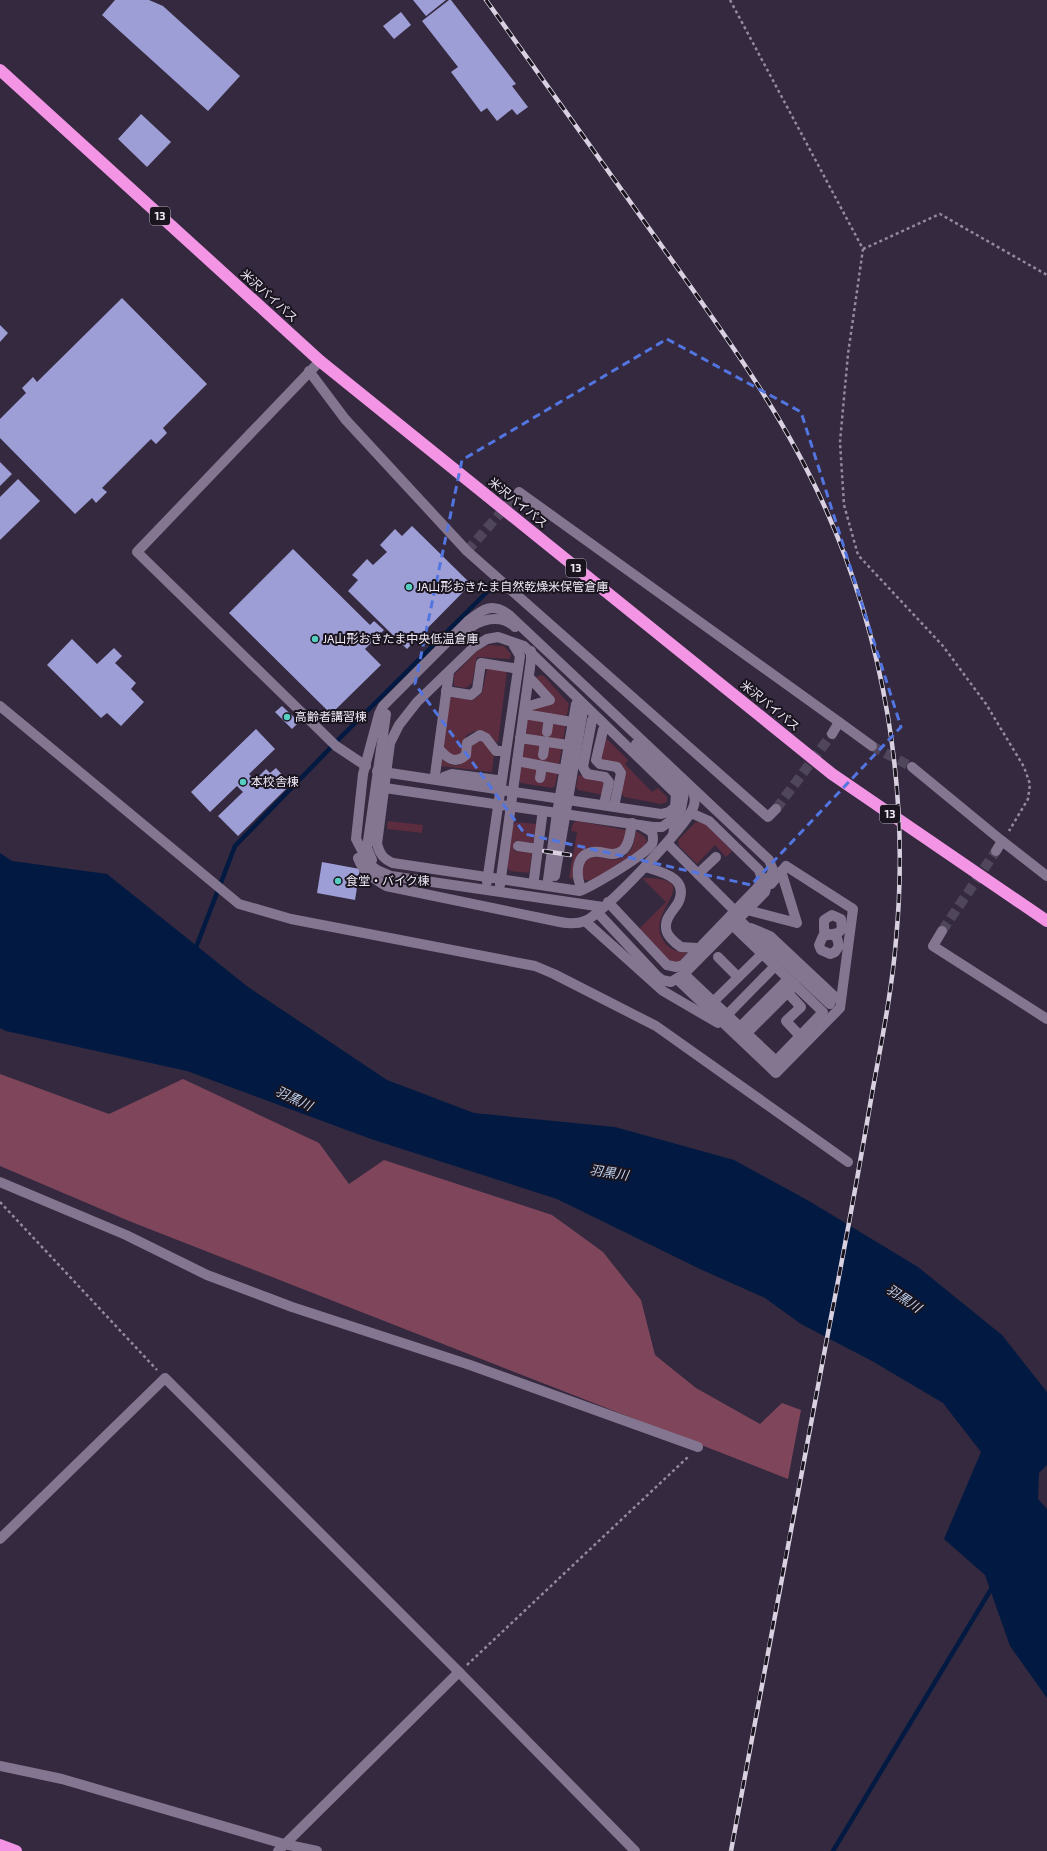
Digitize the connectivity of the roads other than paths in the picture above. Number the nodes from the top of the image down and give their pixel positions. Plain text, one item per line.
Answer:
1 (0, 70) edge
2 (320, 361) junction
3 (309, 371) junction
4 (519, 492) dead end
5 (498, 637) junction
6 (514, 646) junction
7 (529, 652) junction
8 (513, 668) junction
9 (449, 672) junction
10 (529, 677) junction
11 (446, 691) junction
12 (0, 706) edge
13 (579, 707) junction
14 (524, 710) junction
15 (549, 718) junction
16 (592, 720) junction
17 (572, 722) junction
18 (839, 722) junction
19 (603, 730) junction
20 (832, 734) tunnel mouth
21 (546, 737) junction
22 (520, 738) junction
23 (568, 746) junction
24 (872, 746) tunnel mouth
25 (439, 749) junction
26 (501, 751) junction
27 (542, 760) junction
28 (517, 761) junction
29 (366, 766) junction
30 (912, 767) tunnel mouth
31 (564, 770) junction
32 (439, 776) junction
33 (384, 778) junction
34 (540, 778) dead end
35 (690, 786) junction
36 (504, 795) junction
37 (696, 797) junction
38 (610, 801) junction
39 (562, 807) junction
40 (776, 809) tunnel mouth
41 (674, 812) junction
42 (691, 813) junction
43 (542, 817) junction
44 (636, 824) junction
45 (356, 839) junction
46 (670, 839) junction
47 (1002, 841) junction
48 (518, 846) dead end
49 (538, 848) junction
50 (996, 851) tunnel mouth
51 (716, 857) dead end
52 (625, 865) junction
53 (643, 868) junction
54 (781, 871) junction
55 (698, 874) junction
56 (1047, 876) edge
57 (534, 879) junction
58 (551, 880) junction
59 (491, 882) junction
60 (769, 884) junction
61 (580, 885) junction
62 (593, 886) junction
63 (837, 899) junction
64 (603, 907) junction
65 (747, 910) junction
66 (834, 915) junction
67 (737, 920) junction
68 (585, 921) junction
69 (1047, 921) edge
70 (942, 931) tunnel mouth
71 (831, 934) junction
72 (844, 946) junction
73 (697, 948) junction
74 (762, 954) junction
75 (718, 957) dead end
76 (775, 966) junction
77 (683, 974) junction
78 (738, 978) junction
79 (792, 982) junction
80 (788, 993) junction
81 (836, 998) junction
82 (713, 1002) junction
83 (823, 1012) junction
84 (727, 1015) junction
85 (1047, 1020) edge
86 (739, 1031) junction
87 (800, 1036) junction
88 (848, 1162) dead end
89 (0, 1182) edge
90 (698, 1447) road end
91 (0, 1538) edge
92 (459, 1672) junction
93 (0, 1766) edge
94 (0, 1845) edge
95 (281, 1848) edge
96 (16, 1851) edge
97 (317, 1851) edge
98 (635, 1851) edge

1 - 2 highway, 米沢バイパス / 13
2 - 3 street
2 - 69 highway, 米沢バイパス / 13
3 - 29 street
3 - 40 street
4 - 18 street
5 - 6 street
5 - 7 street
5 - 9 street
6 - 7 street
6 - 8 street
6 - 36 street
7 - 10 street
7 - 13 street
7 - 33 street
7 - 36 street
7 - 41 street
7 - 41 street
8 - 11 street
8 - 26 street
9 - 11 street
9 - 33 street
10 - 14 street
10 - 14 street
11 - 25 street
12 - 88 street
13 - 16 street
13 - 17 street
13 - 39 street
14 - 15 street
14 - 22 street
15 - 17 street
15 - 21 street
16 - 19 street
16 - 38 street
17 - 23 street
18 - 20 street
18 - 24 street
19 - 38 street
19 - 41 street
21 - 22 street
21 - 23 street
21 - 27 street
22 - 28 street
23 - 31 street
25 - 26 street
25 - 32 street
26 - 36 street
27 - 28 street
27 - 31 street
27 - 34 street
28 - 36 street
29 - 35 street
29 - 45 street
30 - 47 street
31 - 39 street
32 - 33 street
32 - 36 street
33 - 36 street
33 - 59 street
33 - 59 street
35 - 37 street
35 - 60 street
36 - 39 street
36 - 39 street
36 - 43 street
36 - 59 street
36 - 59 street
37 - 42 street
37 - 60 street
38 - 39 street
38 - 41 street
39 - 41 street
39 - 43 street
39 - 44 street
39 - 58 street
41 - 44 street
41 - 46 street
42 - 46 street
42 - 67 street
43 - 49 street
44 - 52 street
44 - 61 street
45 - 59 street
45 - 68 street
46 - 53 street
46 - 55 street
47 - 50 street
47 - 56 street
48 - 49 street
49 - 57 street
51 - 55 street
52 - 53 street
52 - 62 street
53 - 64 street
53 - 73 street
54 - 60 street
54 - 63 street
54 - 65 street
55 - 67 street
57 - 58 street
57 - 59 street
58 - 61 street
59 - 62 street
59 - 64 street
60 - 65 street
61 - 62 street
63 - 66 street
63 - 72 street
64 - 68 street
64 - 73 street
64 - 77 street
64 - 77 street
65 - 67 street
66 - 71 street
66 - 71 street
67 - 73 street
67 - 74 street
67 - 77 street
67 - 81 street
68 - 86 street
70 - 85 street
71 - 72 street
71 - 72 street
72 - 81 street
74 - 76 street
74 - 78 street
75 - 78 street
76 - 79 street
76 - 84 street
77 - 82 street
77 - 86 street
78 - 82 street
79 - 80 street
79 - 83 street
79 - 86 street
80 - 86 street
80 - 87 street
81 - 83 street
81 - 86 street
82 - 84 street
83 - 87 street
84 - 86 street
86 - 87 street
89 - 90 street
91 - 92 street
92 - 95 street
92 - 98 street
93 - 95 street
94 - 96 highway
95 - 97 street

